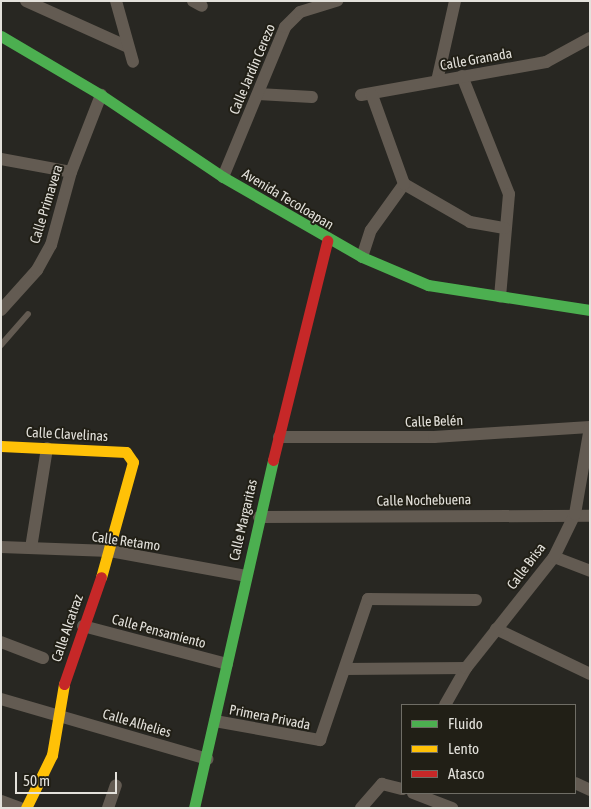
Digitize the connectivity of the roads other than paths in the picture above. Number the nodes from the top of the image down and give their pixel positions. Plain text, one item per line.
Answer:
1 (27, 1) edge
2 (116, 1) edge
3 (336, 1) edge
4 (455, 1) edge
5 (1, 36) edge
6 (590, 38) edge
7 (128, 47) junction
8 (133, 62) dead end
9 (462, 76) junction
10 (437, 81) junction
11 (258, 94) junction
12 (101, 95) junction
13 (312, 97) dead end
14 (1, 159) edge
15 (71, 172) junction
16 (223, 177) junction
17 (404, 184) junction
18 (504, 228) junction
19 (327, 241) junction
20 (362, 257) junction
21 (500, 296) junction
22 (1, 310) edge
23 (590, 310) edge
24 (28, 314) dead end
25 (1, 345) edge
26 (590, 427) edge
27 (279, 437) junction
28 (1, 446) edge
29 (47, 448) junction
30 (131, 456) joint
31 (575, 514) junction
32 (590, 516) edge
33 (259, 517) junction
34 (1, 547) edge
35 (31, 548) junction
36 (110, 551) junction
37 (554, 557) junction
38 (590, 571) edge
39 (246, 576) junction
40 (476, 600) dead end
41 (83, 626) junction
42 (496, 630) junction
43 (1, 642) edge
44 (43, 658) dead end
45 (227, 664) junction
46 (466, 668) junction
47 (345, 669) junction
48 (590, 674) edge
49 (1, 699) edge
50 (446, 704) edge
51 (58, 716) junction
52 (215, 721) junction
53 (207, 759) junction
54 (576, 783) edge
55 (116, 785) dead end
56 (401, 788) edge
57 (590, 790) edge
58 (417, 794) edge
59 (1, 801) edge
60 (20, 808) edge
61 (26, 808) edge
62 (108, 808) edge
63 (194, 808) edge
64 (360, 808) edge
65 (452, 808) edge

1 - 7 street
2 - 7 street
3 - 11 street, Calle Jardín Cerezo
4 - 10 street
5 - 12 street, Avenida Tecoloapan
6 - 9 street, Calle Granada
7 - 8 street
9 - 10 street, Calle Granada
9 - 18 street
10 - 17 street, Calle Granada
11 - 13 street
11 - 16 street, Calle Jardín Cerezo
12 - 15 street, Calle Primavera
12 - 16 street, Avenida Tecoloapan
14 - 15 street
15 - 22 street, Calle Primavera
16 - 19 street, Avenida Tecoloapan
17 - 18 street
17 - 20 street
18 - 21 street
19 - 20 street, Avenida Tecoloapan
19 - 27 street, Calle Margaritas
20 - 21 street, Avenida Tecoloapan
21 - 23 street, Avenida Tecoloapan
24 - 25 lane
26 - 27 street, Calle Belén
26 - 31 street, Calle Brisa
27 - 33 street, Calle Margaritas
28 - 29 street, Calle Clavelinas
29 - 30 street, Calle Clavelinas
29 - 35 street
30 - 36 street, Calle Alcatraz
31 - 32 street, Calle Nochebuena
31 - 33 street, Calle Nochebuena
31 - 37 street, Calle Brisa
33 - 39 street, Calle Margaritas
34 - 35 street, Calle Retamo
35 - 36 street, Calle Retamo
36 - 39 street, Calle Retamo
36 - 41 street, Calle Alcatraz
37 - 38 street
37 - 42 street, Calle Brisa
39 - 45 street, Calle Margaritas
40 - 47 street
41 - 45 street, Calle Pensamiento
41 - 51 street, Calle Alcatraz
42 - 46 street, Calle Brisa
42 - 48 street
43 - 44 street
45 - 52 street, Calle Margaritas
46 - 47 street
46 - 50 street, Calle Brisa
47 - 52 street, Primera Privada
49 - 51 street, Calle Alhelies
51 - 53 street, Calle Alhelies
51 - 61 street, Calle Alcatraz
52 - 53 street, Calle Margaritas
53 - 63 street, Calle Margaritas
54 - 57 street
55 - 62 street
56 - 64 street
58 - 65 street
59 - 60 street

